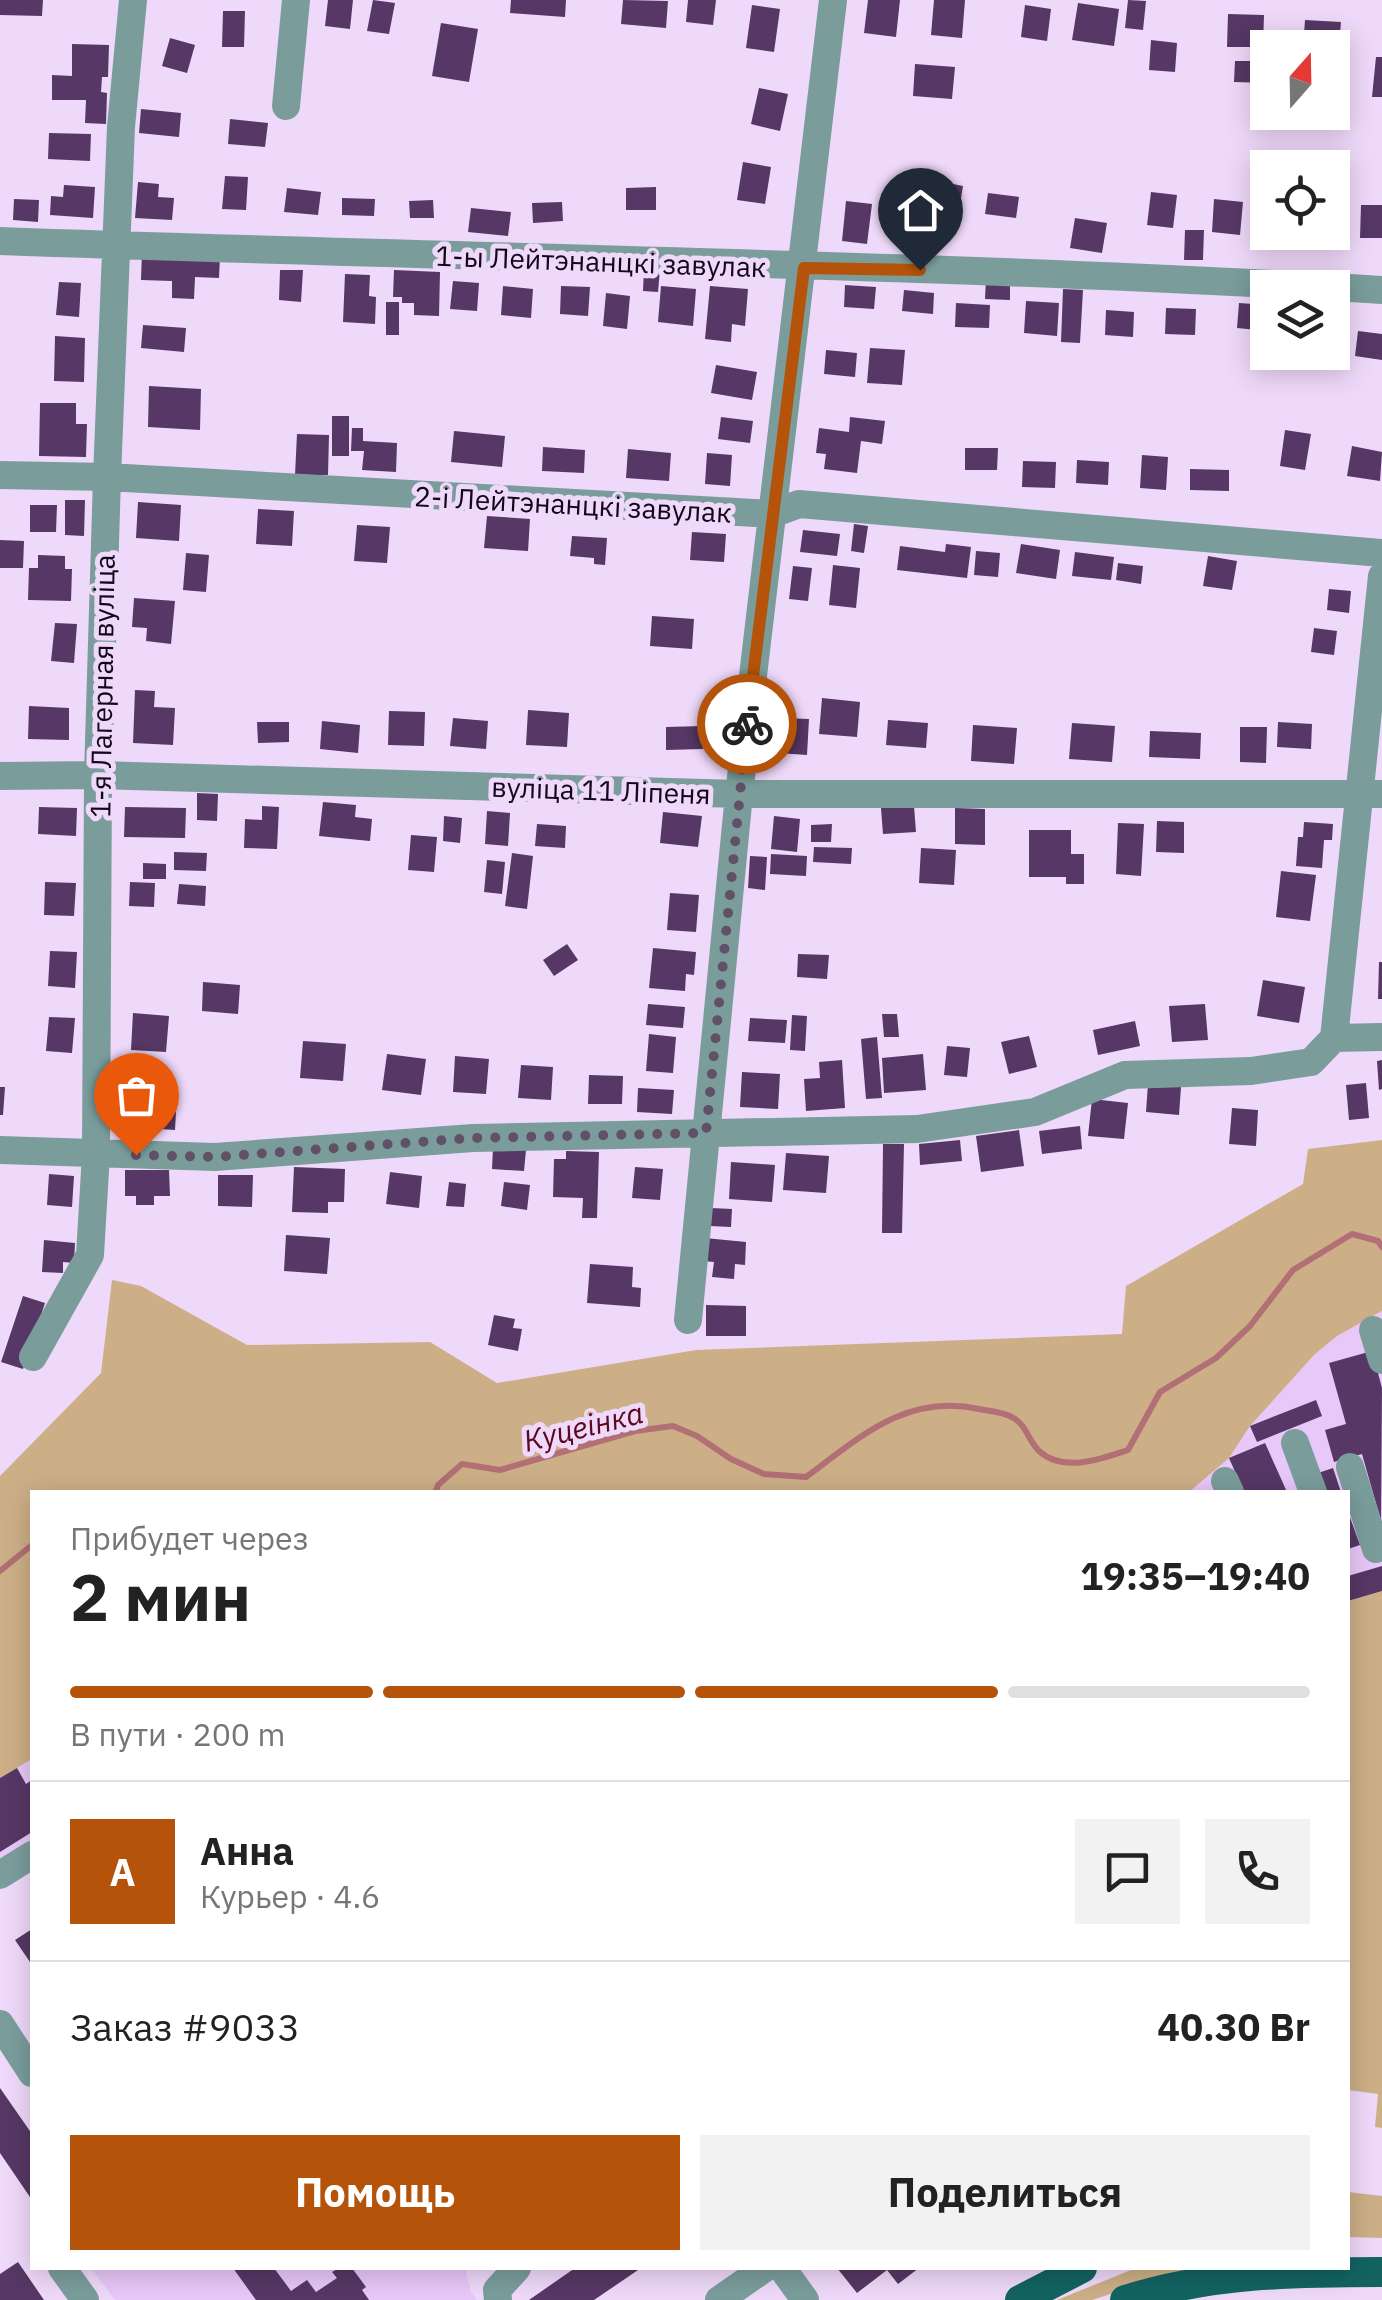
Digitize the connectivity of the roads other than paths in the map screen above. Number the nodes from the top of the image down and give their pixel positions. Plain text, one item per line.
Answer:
1 (133, 0) edge
2 (296, 0) edge
3 (833, 0) edge
4 (286, 106) dead end
5 (0, 242) edge
6 (116, 246) junction
7 (804, 268) junction
8 (1382, 290) edge
9 (0, 475) edge
10 (107, 477) junction
11 (772, 514) junction
12 (1382, 553) edge
13 (1382, 576) edge
14 (98, 775) junction
15 (0, 776) edge
16 (740, 794) junction
17 (1371, 794) edge
18 (1382, 1037) edge
19 (1334, 1038) junction
20 (706, 1133) junction
21 (0, 1150) edge
22 (96, 1154) junction
23 (688, 1320) dead end
24 (1372, 1330) dead end
25 (33, 1357) dead end
26 (1382, 1360) edge
27 (1295, 1444) dead end
28 (1350, 1467) dead end
29 (1312, 1490) edge
30 (1371, 1550) edge
31 (30, 1856) edge
32 (0, 1875) edge
33 (0, 2024) edge
34 (30, 2070) edge
35 (1350, 2256) edge
36 (1382, 2262) edge
37 (63, 2270) edge
38 (515, 2270) edge
39 (763, 2270) edge
40 (784, 2270) edge
41 (1078, 2270) edge
42 (1382, 2272) edge
43 (1137, 2298) edge
44 (85, 2300) edge
45 (498, 2300) edge
46 (719, 2300) edge
47 (806, 2300) edge
48 (1020, 2300) edge

1 - 6 street, 1-я Лагерная вуліца
2 - 4 street
3 - 7 street
5 - 6 street, 1-ы Лейтэнанцкі завулак
6 - 7 street, 1-ы Лейтэнанцкі завулак
6 - 10 street, 1-я Лагерная вуліца
7 - 8 street, 1-ы Лейтэнанцкі завулак
7 - 11 street
9 - 10 street, 2-і Лейтэнанцкі завулак
10 - 11 street, 2-і Лейтэнанцкі завулак
10 - 14 street, 1-я Лагерная вуліца
11 - 12 street, 2-і Лейтэнанцкі завулак
11 - 16 street
13 - 17 street
14 - 15 street, вуліца 11 Ліпеня
14 - 16 street, вуліца 11 Ліпеня
14 - 22 street, 1-я Лагерная вуліца
16 - 17 street, вуліца 11 Ліпеня
16 - 20 street
17 - 19 street
18 - 19 street
19 - 20 street
20 - 22 street
20 - 23 street
21 - 22 street
22 - 25 street, 1-я Лагерная вуліца
24 - 26 street
27 - 29 street
28 - 30 street
31 - 32 street
33 - 34 street
35 - 36 main road
37 - 44 street
38 - 45 street
39 - 46 street
40 - 47 street
41 - 48 main road
42 - 43 main road

